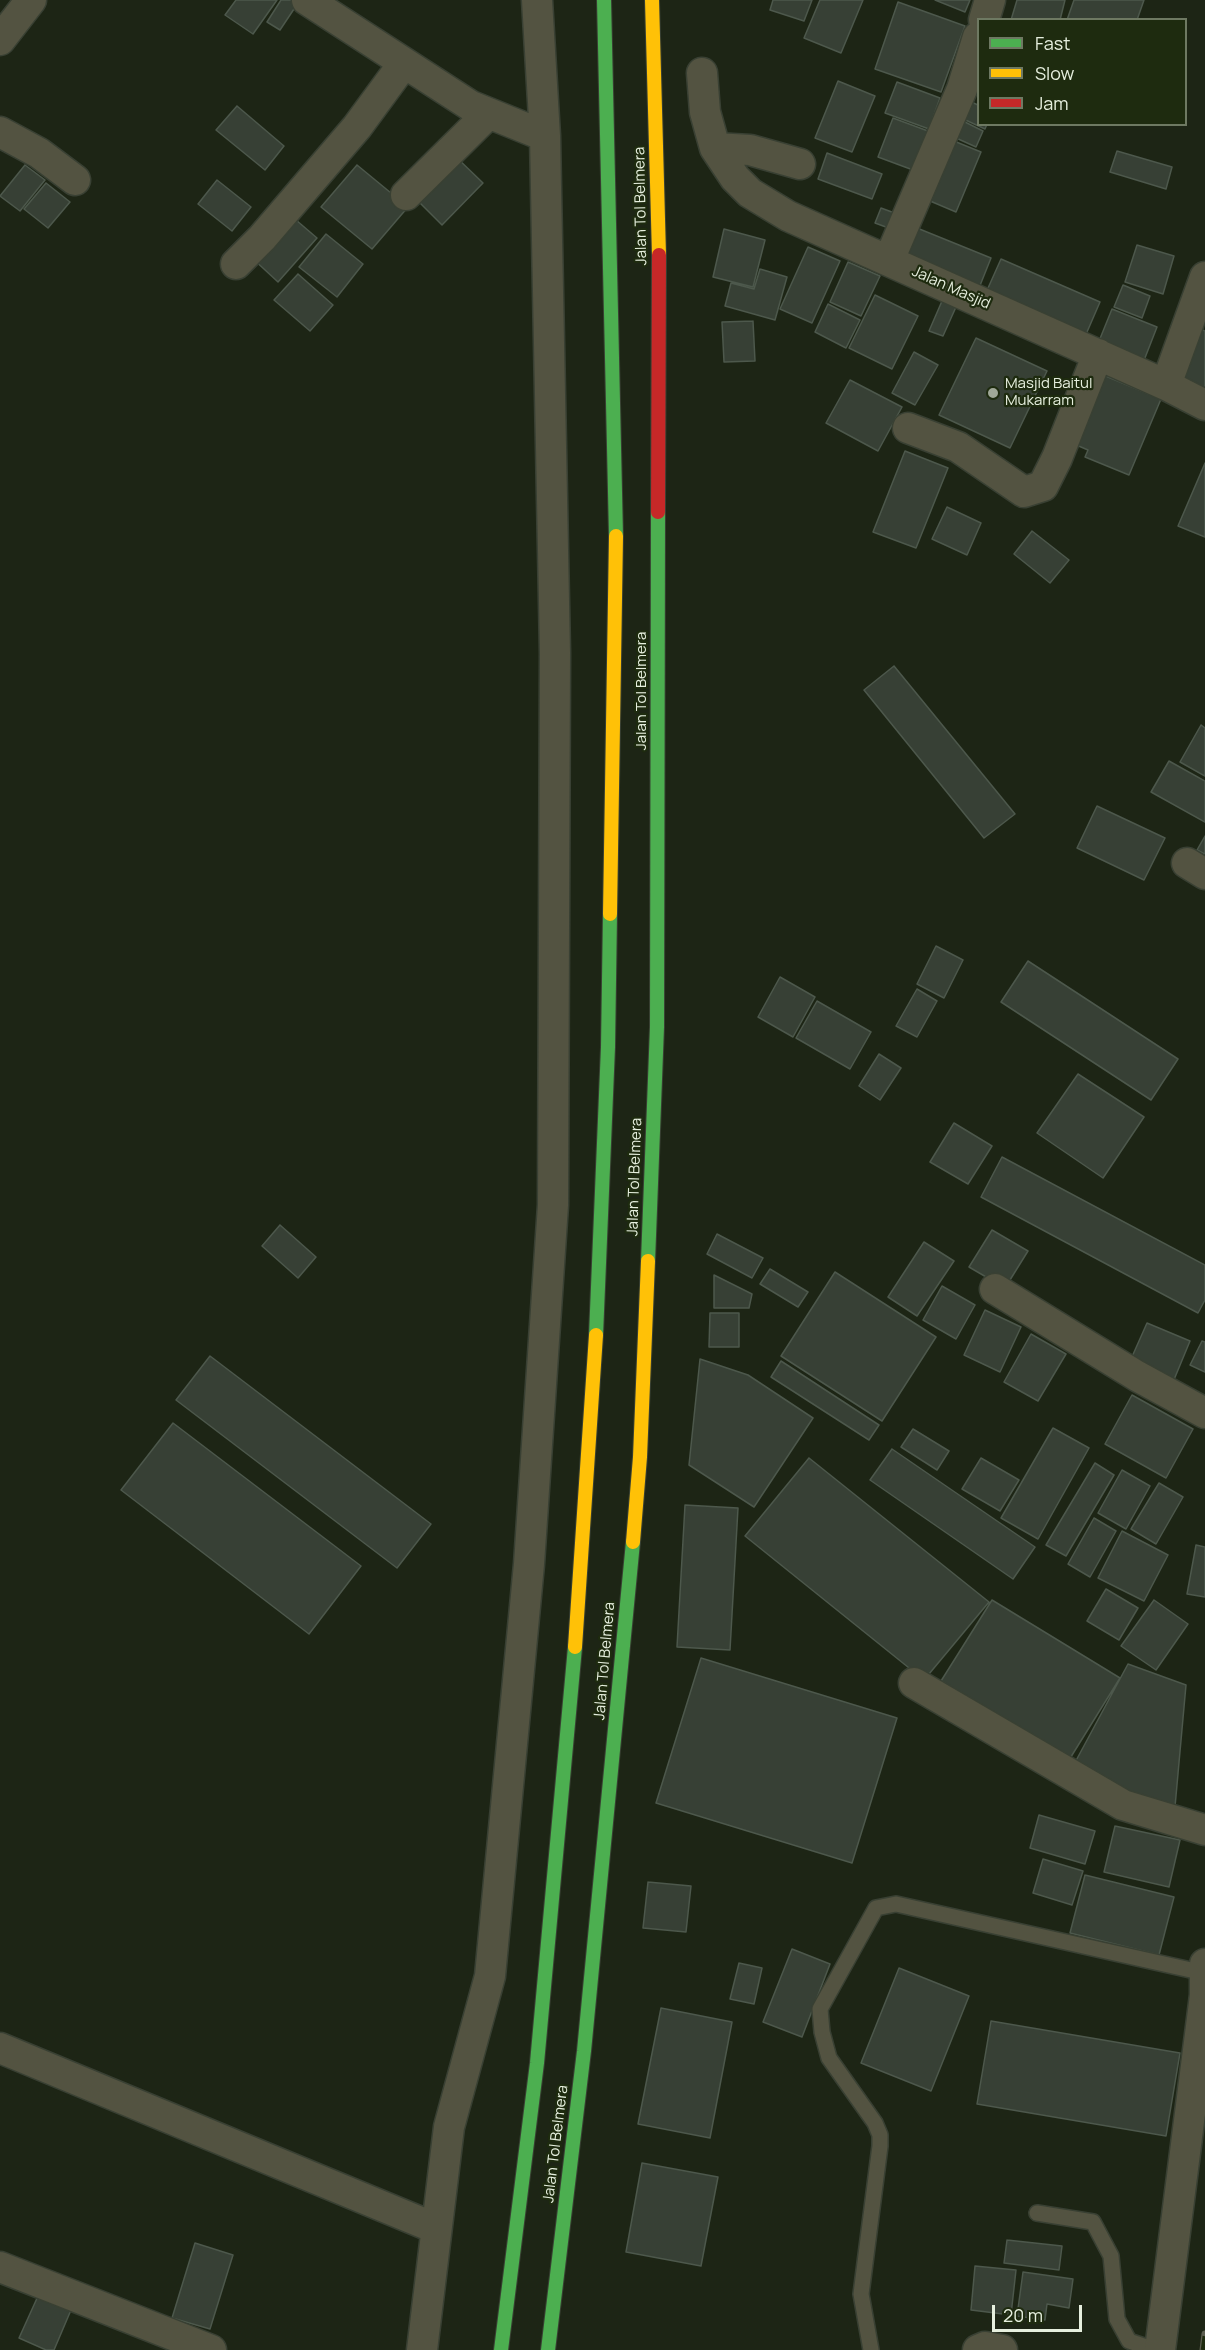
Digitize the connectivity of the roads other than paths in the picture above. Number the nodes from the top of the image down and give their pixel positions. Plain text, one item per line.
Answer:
1 (31, 0) edge
2 (307, 0) edge
3 (537, 0) edge
4 (604, 0) edge
5 (652, 0) edge
6 (990, 0) edge
7 (985, 18) edge
8 (0, 40) edge
9 (977, 40) edge
10 (404, 63) junction
11 (702, 73) dead end
12 (488, 114) junction
13 (0, 132) edge
14 (545, 136) junction
15 (715, 148) junction
16 (800, 164) dead end
17 (75, 180) dead end
18 (406, 195) dead end
19 (889, 260) junction
20 (236, 264) dead end
21 (1205, 277) edge
22 (1098, 354) junction
23 (1166, 385) junction
24 (1205, 405) edge
25 (908, 428) dead end
26 (995, 1289) dead end
27 (1205, 1413) edge
28 (914, 1683) dead end
29 (1205, 1830) edge
30 (1204, 1969) edge
31 (0, 2048) edge
32 (1037, 2213) dead end
33 (435, 2228) junction
34 (0, 2267) edge
35 (211, 2350) edge
36 (422, 2350) edge
37 (501, 2350) edge
38 (548, 2350) edge
39 (871, 2350) edge
40 (978, 2350) edge
41 (1002, 2350) edge
42 (1158, 2350) edge

1 - 8 street
2 - 10 street
3 - 14 street
4 - 37 highway, Jalan Tol Belmera
5 - 38 highway, Jalan Tol Belmera
6 - 7 street
9 - 19 street
10 - 12 street
10 - 20 street
11 - 15 street, Jalan Masjid
12 - 14 street
12 - 18 street
13 - 17 street
14 - 33 street
15 - 16 street
15 - 19 street, Jalan Masjid
19 - 22 street, Jalan Masjid
21 - 23 street
22 - 23 street, Jalan Masjid
22 - 25 street
23 - 24 street, Jalan Masjid
26 - 27 street
28 - 29 street
30 - 39 lane
30 - 42 street
31 - 33 street
32 - 42 lane
33 - 36 street
34 - 35 street
40 - 41 street

